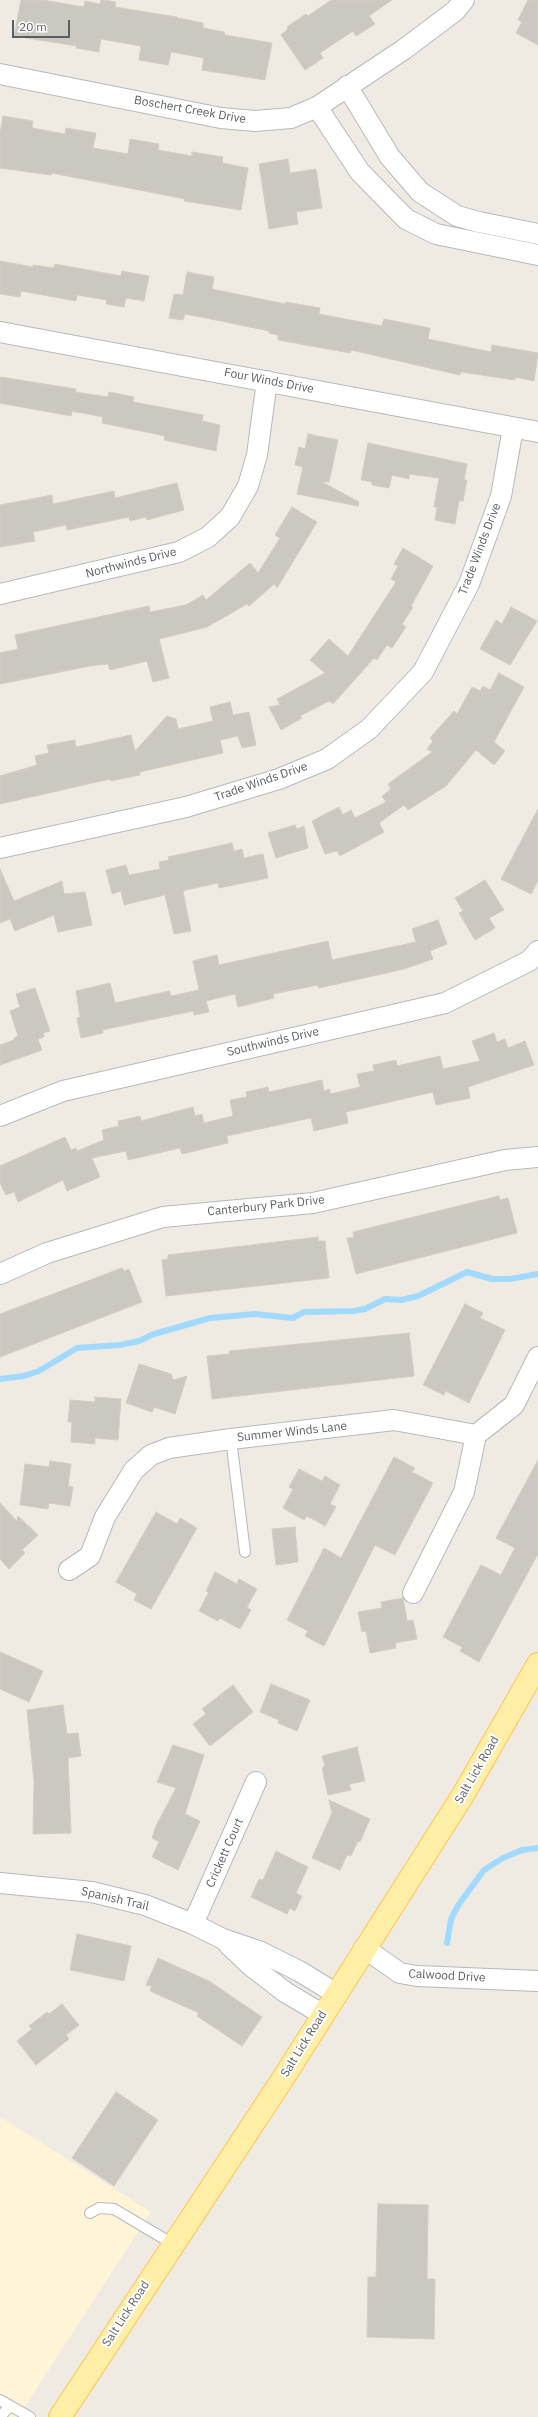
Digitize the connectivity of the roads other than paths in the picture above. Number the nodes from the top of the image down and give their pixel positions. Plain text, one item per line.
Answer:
1 (464, 0) edge
2 (0, 74) edge
3 (347, 86) junction
4 (317, 106) junction
5 (538, 234) edge
6 (538, 255) edge
7 (0, 332) edge
8 (267, 381) junction
9 (513, 428) junction
10 (538, 432) edge
11 (0, 594) edge
12 (0, 848) edge
13 (538, 951) edge
14 (0, 1116) edge
15 (538, 1157) edge
16 (0, 1274) edge
17 (538, 1357) edge
18 (476, 1435) junction
19 (231, 1439) junction
20 (245, 1552) dead end
21 (69, 1570) dead end
22 (413, 1594) dead end
23 (538, 1664) edge
24 (256, 1782) dead end
25 (0, 1883) edge
26 (193, 1924) junction
27 (223, 1939) junction
28 (364, 1948) junction
29 (538, 1981) edge
30 (335, 1993) junction
31 (322, 2014) junction
32 (90, 2213) dead end
33 (173, 2244) junction
34 (0, 2400) edge
35 (10, 2406) junction
36 (0, 2417) edge
37 (30, 2417) edge
38 (60, 2417) edge

1 - 3 street, Boschert Creek Drive
2 - 4 street, Boschert Creek Drive
3 - 4 street, Boschert Creek Drive
3 - 5 street
4 - 6 street
7 - 8 street, Four Winds Drive
8 - 9 street, Four Winds Drive
8 - 11 street, Northwinds Drive
9 - 10 street, Four Winds Drive
9 - 12 street, Trade Winds Drive
13 - 14 street, Southwinds Drive
15 - 16 street, Canterbury Park Drive
17 - 18 street
18 - 19 street, Summer Winds Lane
18 - 22 street
19 - 20 lane
19 - 21 street, Summer Winds Lane
23 - 28 main road, Salt Lick Road
24 - 26 street, Crickett Court
25 - 26 street, Spanish Trail
26 - 27 street, Spanish Trail
27 - 30 street, Spanish Trail
27 - 31 street, Spanish Trail
28 - 29 street, Calwood Drive
28 - 30 main road, Salt Lick Road
30 - 31 main road, Salt Lick Road
31 - 33 main road, Salt Lick Road
32 - 33 lane
33 - 38 main road, Salt Lick Road
34 - 35 lane
35 - 36 lane
35 - 37 lane

